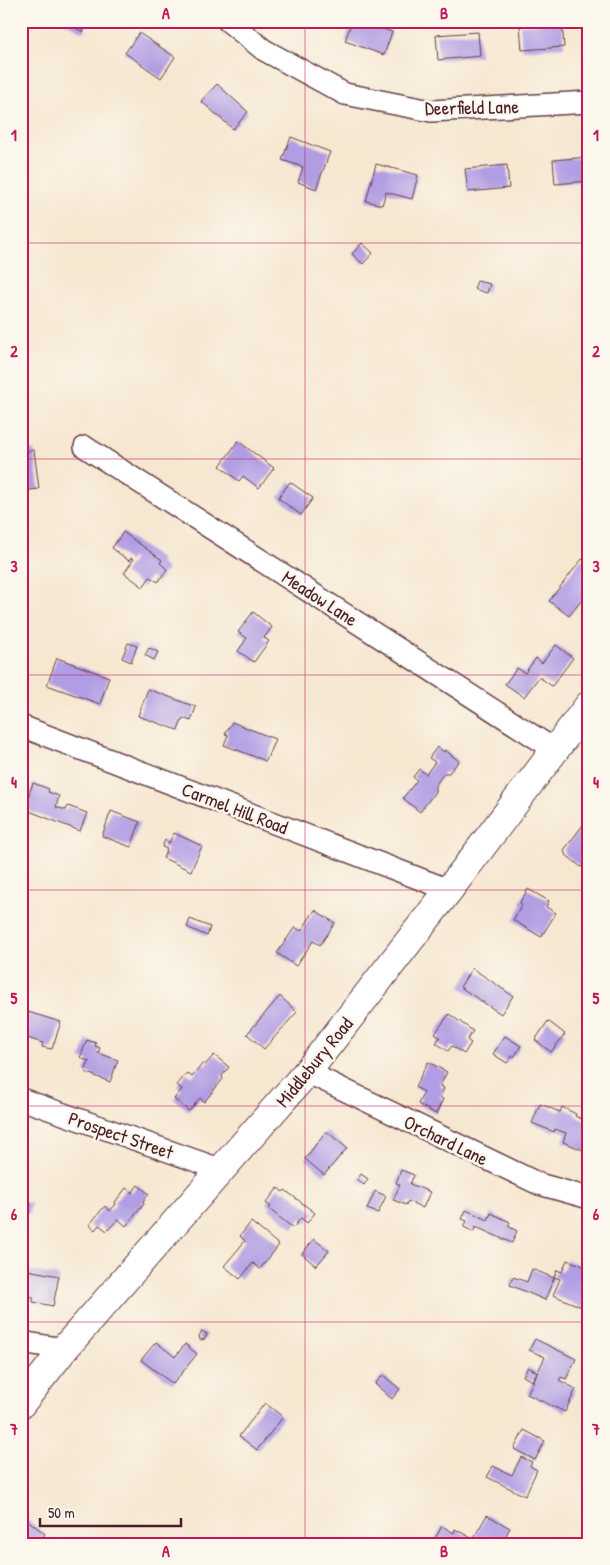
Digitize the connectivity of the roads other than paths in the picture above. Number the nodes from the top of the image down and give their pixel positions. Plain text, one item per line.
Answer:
1 (228, 21) edge
2 (589, 102) edge
3 (85, 447) dead end
4 (589, 705) edge
5 (21, 726) edge
6 (555, 750) junction
7 (449, 890) junction
8 (307, 1072) junction
9 (21, 1099) edge
10 (222, 1170) junction
11 (589, 1198) edge
12 (21, 1342) edge
13 (64, 1349) junction
14 (21, 1404) edge

1 - 2 street, Deerfield Lane
3 - 6 street, Meadow Lane
4 - 6 street, Middlebury Road
5 - 7 street, Carmel Hill Road
6 - 7 street, Middlebury Road
7 - 8 street, Middlebury Road
8 - 10 street, Middlebury Road
8 - 11 street, Orchard Lane
9 - 10 street, Prospect Street
10 - 13 street, Middlebury Road
12 - 13 street
13 - 14 street, Middlebury Road

